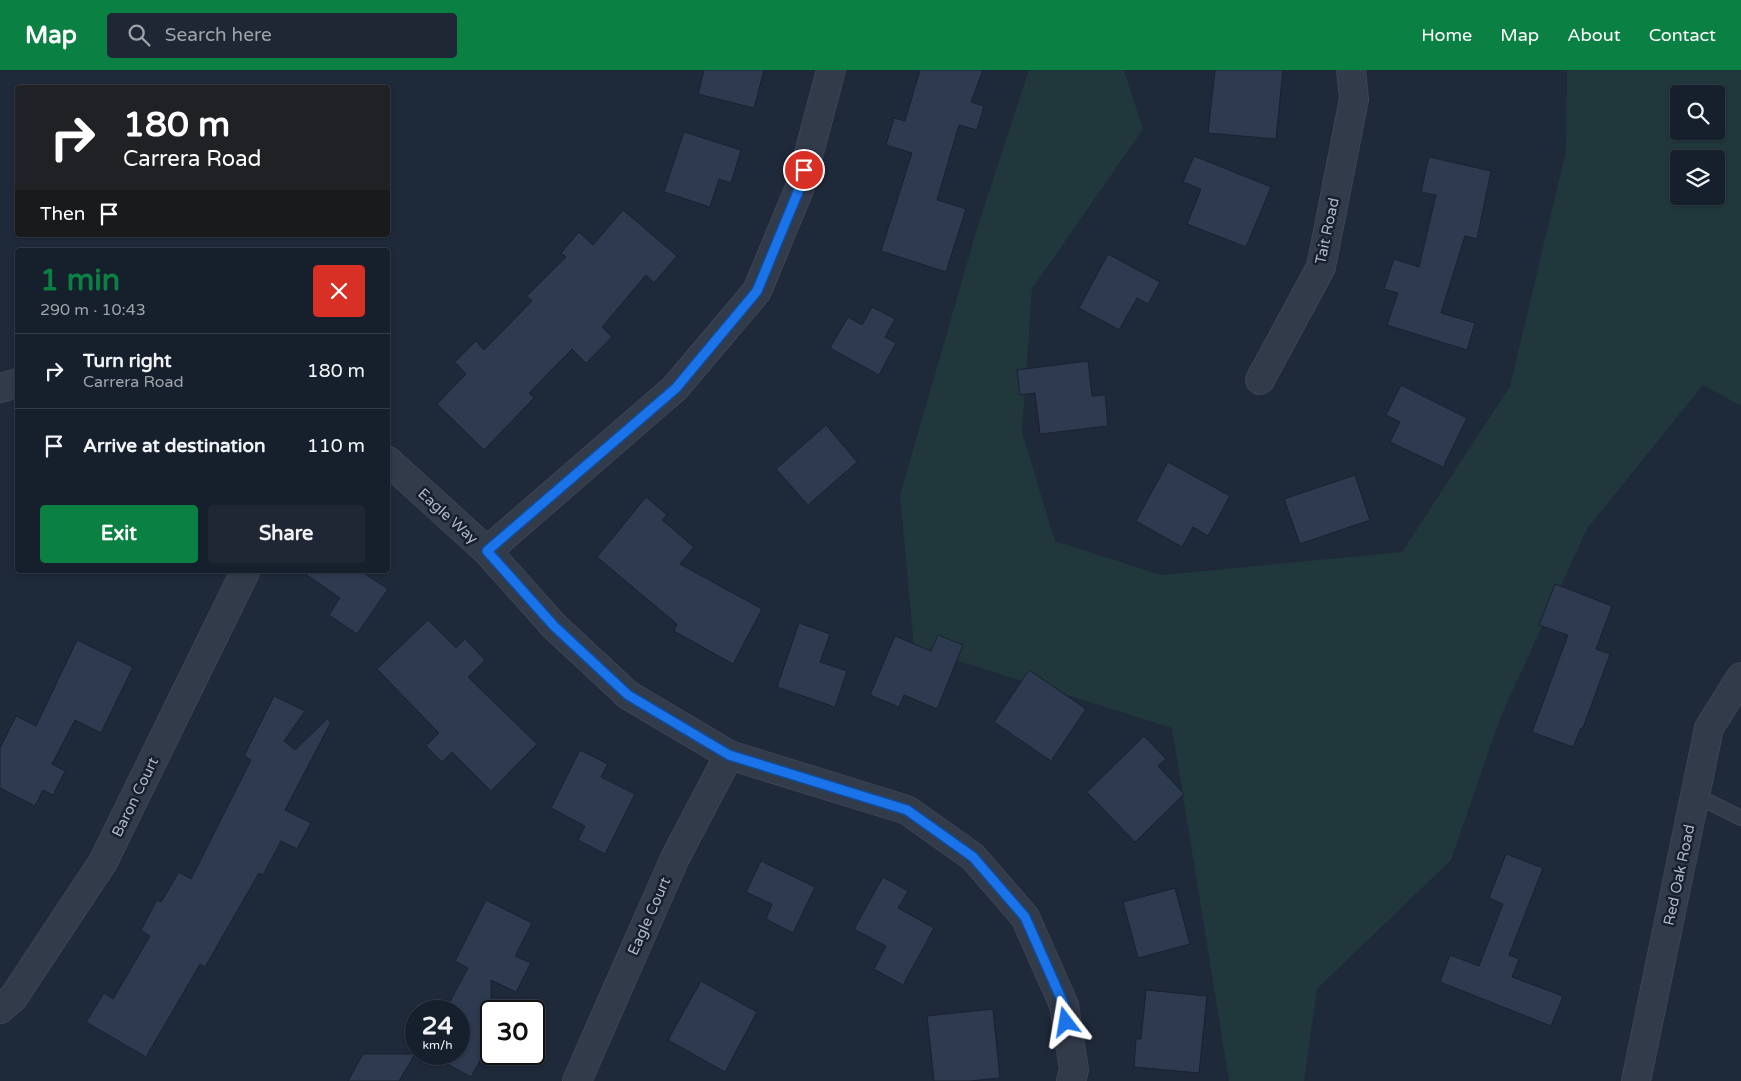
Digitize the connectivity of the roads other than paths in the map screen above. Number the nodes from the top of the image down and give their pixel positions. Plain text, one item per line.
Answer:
1 (831, 70) edge
2 (1352, 70) edge
3 (1260, 380) dead end
4 (15, 384) edge
5 (0, 388) edge
6 (390, 463) edge
7 (487, 551) junction
8 (245, 573) edge
9 (1741, 677) edge
10 (729, 755) junction
11 (1695, 796) junction
12 (1741, 818) edge
13 (0, 1009) edge
14 (577, 1081) edge
15 (1071, 1081) edge
16 (1636, 1081) edge

1 - 7 street
2 - 3 street, Tait Road
4 - 5 street
6 - 7 street, Eagle Way
7 - 10 street, Eagle Way
8 - 13 street, Baron Court
9 - 11 street, Red Oak Road
10 - 14 street, Eagle Court
10 - 15 street, Eagle Way
11 - 12 lane
11 - 16 street, Red Oak Road

